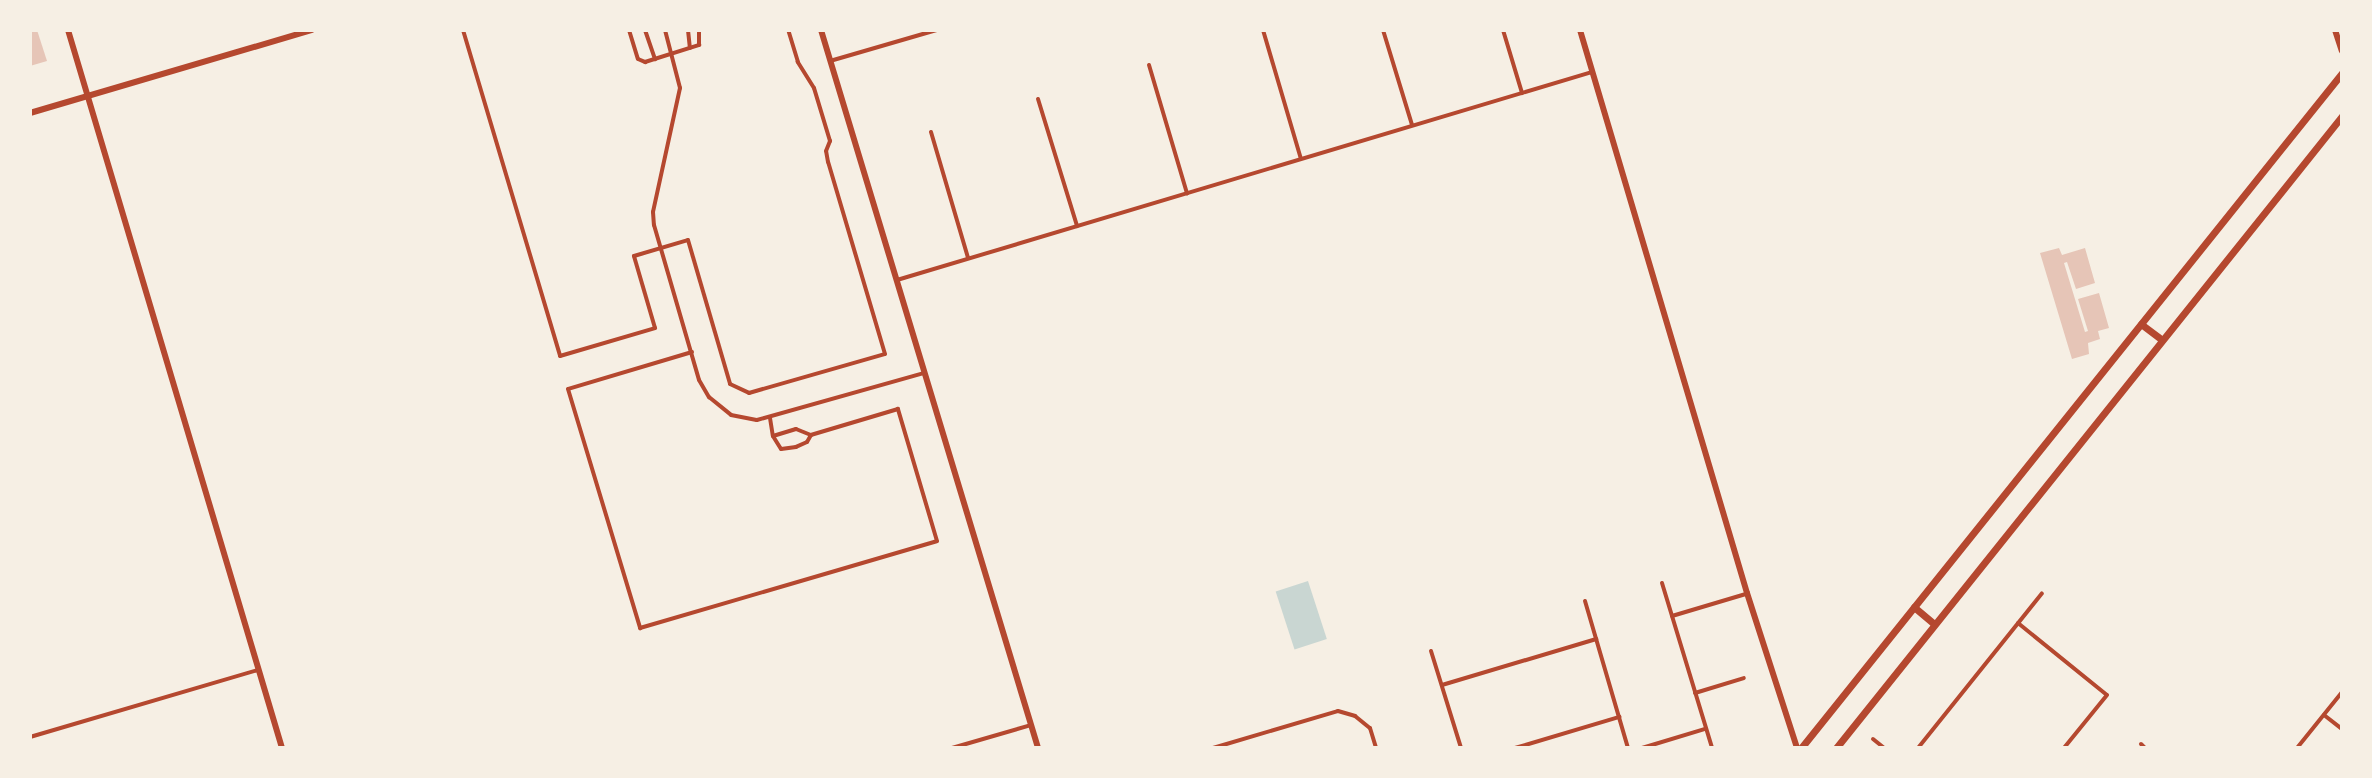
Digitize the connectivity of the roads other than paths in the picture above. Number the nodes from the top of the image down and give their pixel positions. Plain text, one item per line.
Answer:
1 (68, 30) edge
2 (312, 30) edge
3 (463, 30) edge
4 (629, 30) edge
5 (645, 30) edge
6 (665, 30) edge
7 (688, 30) edge
8 (699, 30) edge
9 (788, 30) edge
10 (821, 30) edge
11 (937, 30) edge
12 (1263, 30) edge
13 (1383, 30) edge
14 (1503, 30) edge
15 (1580, 30) edge
16 (2335, 30) edge
17 (902, 32) dead end
18 (904, 40) junction
19 (690, 48) junction
20 (2342, 51) edge
21 (673, 54) junction
22 (655, 59) junction
23 (830, 61) junction
24 (1149, 65) dead end
25 (1592, 72) junction
26 (2342, 73) edge
27 (1522, 93) junction
28 (88, 96) junction
29 (1038, 99) dead end
30 (30, 113) edge
31 (2342, 116) edge
32 (1412, 125) junction
33 (931, 132) dead end
34 (1301, 159) junction
35 (1187, 193) junction
36 (1077, 226) junction
37 (660, 248) junction
38 (968, 258) junction
39 (897, 280) junction
40 (2141, 324) junction
41 (2162, 340) junction
42 (692, 352) junction
43 (925, 373) junction
44 (770, 418) junction
45 (811, 435) junction
46 (773, 436) junction
47 (1662, 583) dead end
48 (1747, 593) junction
49 (2042, 593) dead end
50 (1585, 601) dead end
51 (1914, 607) junction
52 (1672, 616) junction
53 (2018, 623) junction
54 (1934, 624) junction
55 (1596, 639) junction
56 (1431, 651) dead end
57 (258, 670) junction
58 (1744, 678) dead end
59 (1442, 685) junction
60 (2342, 692) edge
61 (1695, 693) junction
62 (2324, 715) junction
63 (1619, 717) junction
64 (1031, 725) junction
65 (1706, 729) junction
66 (2342, 729) edge
67 (30, 737) edge
68 (1873, 739) dead end
69 (282, 748) edge
70 (952, 748) edge
71 (1038, 748) edge
72 (1213, 748) edge
73 (1376, 748) edge
74 (1461, 748) edge
75 (1515, 748) edge
76 (1628, 748) edge
77 (1642, 748) edge
78 (1712, 748) edge
79 (1799, 748) edge
80 (1836, 748) edge
81 (1884, 748) edge
82 (1918, 748) edge
83 (2064, 748) edge
84 (2297, 748) edge

1 - 28 main road
2 - 28 main road
3 - 37 street
4 - 22 street
5 - 22 street
6 - 21 street
7 - 19 street
8 - 19 street
9 - 37 street
10 - 23 main road
11 - 18 street
12 - 34 street
13 - 32 street
14 - 27 street
15 - 25 main road
16 - 20 main road
17 - 18 street
18 - 23 street
19 - 21 street
21 - 22 street
21 - 37 street
23 - 39 main road
24 - 35 street
25 - 27 street
25 - 48 main road
26 - 40 main road
27 - 32 street
28 - 30 main road
28 - 57 main road
29 - 36 street
31 - 41 main road
32 - 34 street
33 - 38 street
34 - 35 street
35 - 36 street
36 - 38 street
37 - 42 street
38 - 39 street
39 - 43 main road
40 - 41 main road
40 - 51 main road
41 - 54 main road
42 - 44 street
42 - 45 street
43 - 44 street
43 - 64 main road
44 - 46 street
45 - 46 street
45 - 46 street
47 - 52 street
48 - 52 street
48 - 79 main road
49 - 53 street
50 - 55 street
51 - 54 main road
51 - 79 main road
52 - 61 street
53 - 82 street
53 - 83 street
54 - 80 main road
55 - 59 street
55 - 63 street
56 - 59 street
57 - 67 street
57 - 69 main road
58 - 61 street
59 - 74 street
60 - 62 street
61 - 65 street
62 - 66 street
62 - 84 street
63 - 75 street
63 - 76 street
64 - 70 street
64 - 71 main road
65 - 77 street
65 - 78 street
68 - 81 street
72 - 73 street

